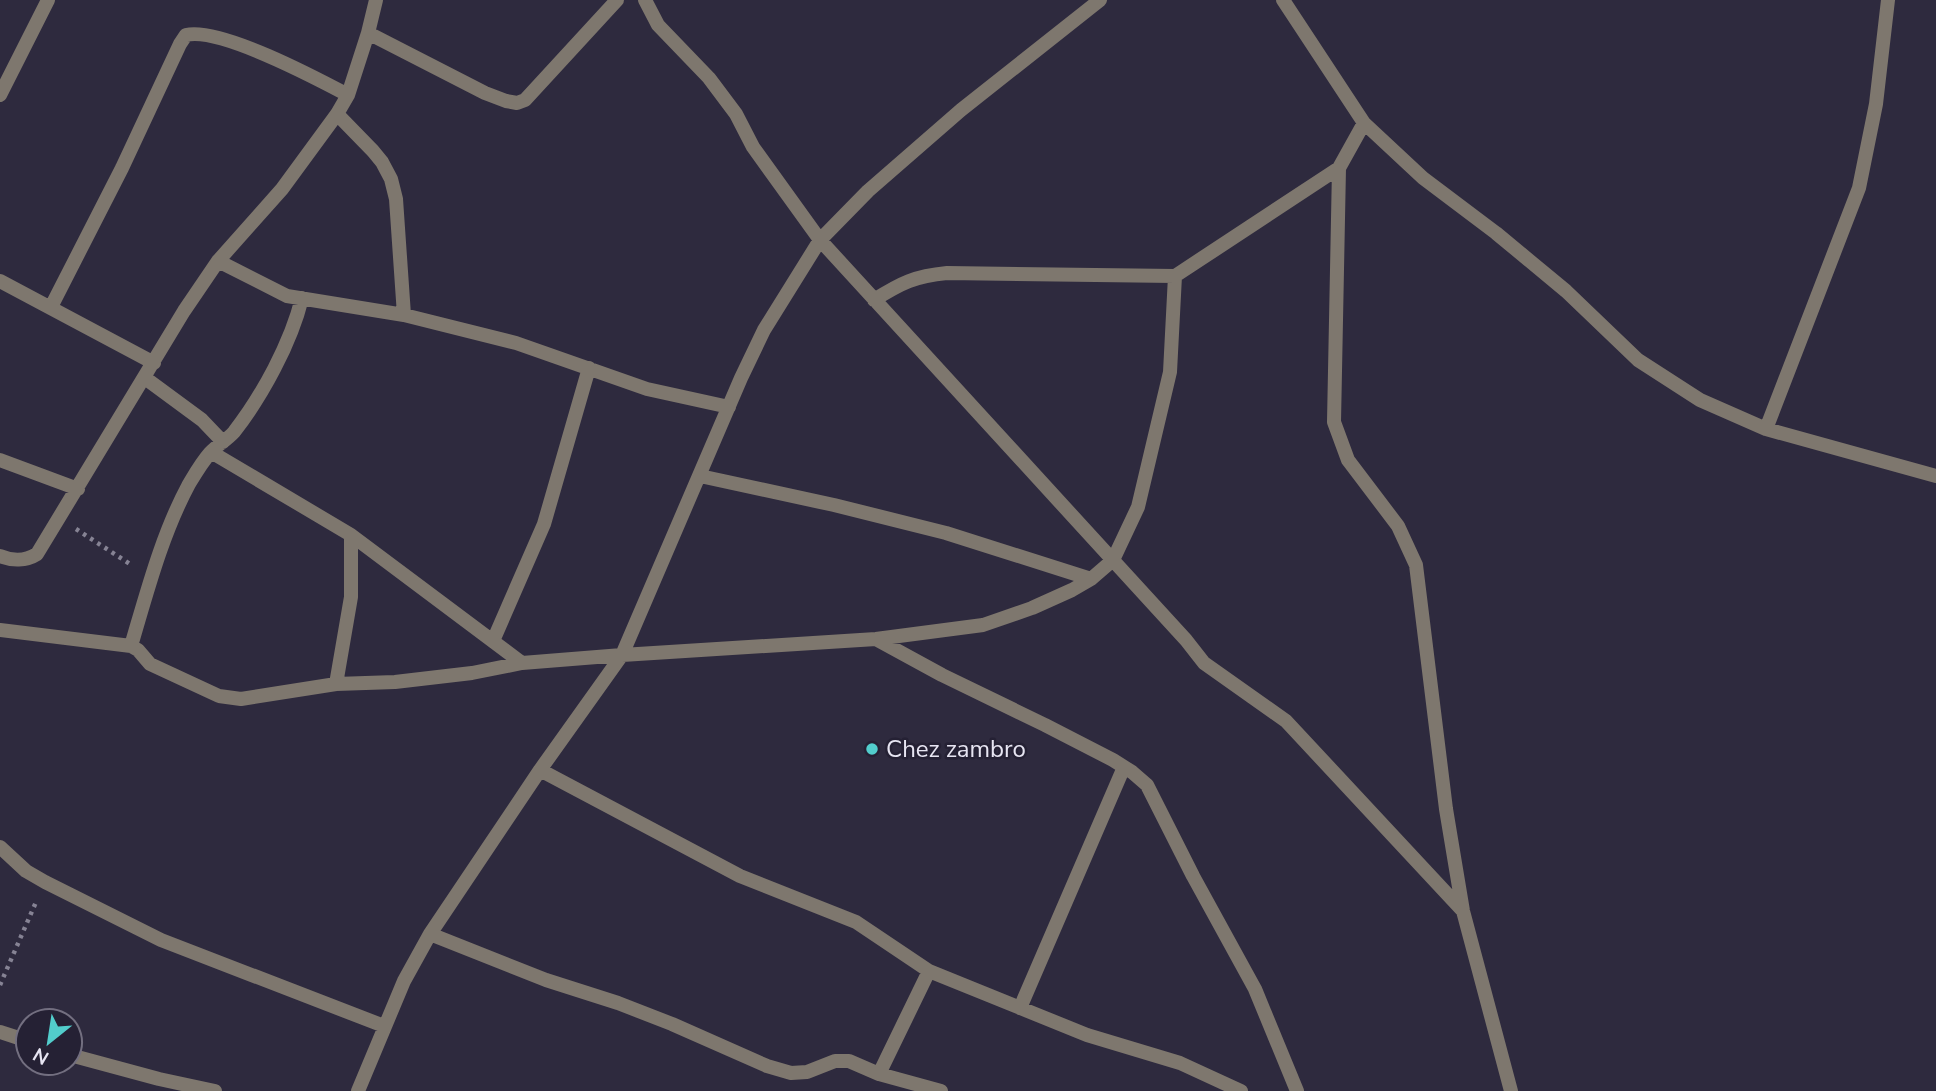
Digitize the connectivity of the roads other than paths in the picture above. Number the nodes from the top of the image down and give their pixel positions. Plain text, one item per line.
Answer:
1 (48, 0) edge
2 (376, 0) edge
3 (617, 0) edge
4 (645, 0) edge
5 (1100, 0) edge
6 (1283, 0) edge
7 (1888, 0) edge
8 (368, 33) junction
9 (0, 95) edge
10 (348, 95) junction
11 (337, 114) junction
12 (1364, 123) junction
13 (1339, 168) junction
14 (820, 240) junction
15 (219, 261) junction
16 (1175, 276) junction
17 (0, 281) edge
18 (302, 298) junction
19 (874, 300) junction
20 (51, 307) junction
21 (404, 315) junction
22 (154, 363) junction
23 (589, 368) junction
24 (145, 378) junction
25 (729, 407) junction
26 (1766, 429) junction
27 (223, 442) junction
28 (211, 452) junction
29 (0, 460) edge
30 (700, 476) junction
31 (1936, 476) edge
32 (78, 489) junction
33 (351, 535) junction
34 (0, 556) edge
35 (1112, 560) junction
36 (1091, 579) junction
37 (0, 631) edge
38 (876, 639) junction
39 (493, 641) junction
40 (131, 646) junction
41 (622, 655) junction
42 (522, 663) junction
43 (336, 684) junction
44 (1124, 767) junction
45 (540, 770) junction
46 (0, 847) edge
47 (1462, 911) junction
48 (430, 934) junction
49 (929, 971) junction
50 (1020, 1008) junction
51 (384, 1026) junction
52 (84, 1059) edge
53 (879, 1074) junction
54 (215, 1091) edge
55 (358, 1091) edge
56 (941, 1091) edge
57 (1241, 1091) edge
58 (1297, 1091) edge
59 (1511, 1091) edge

1 - 9 street
2 - 8 street
3 - 8 street
4 - 14 street
5 - 14 street
6 - 12 street
7 - 26 street
8 - 10 street
10 - 11 street
10 - 20 street
11 - 15 street
11 - 21 street
12 - 13 street
12 - 26 street
13 - 16 street
13 - 47 street
14 - 19 street
14 - 25 street
15 - 18 street
15 - 22 street
16 - 19 street
16 - 35 street
17 - 20 street
18 - 21 street
18 - 27 street
19 - 35 street
20 - 22 street
21 - 23 street
22 - 24 street
23 - 25 street
23 - 39 street
24 - 27 street
24 - 32 street
25 - 30 street
26 - 31 street
27 - 28 street
28 - 33 street
28 - 40 street
29 - 32 street
30 - 36 street
30 - 41 street
32 - 34 street
33 - 39 street
33 - 43 street
35 - 36 street
35 - 47 street
36 - 38 street
37 - 40 street
38 - 41 street
38 - 44 street
39 - 42 street
40 - 43 street
41 - 42 street
41 - 45 street
42 - 43 street
44 - 50 street
44 - 58 street
45 - 48 street
45 - 49 street
46 - 51 street
47 - 59 street
48 - 51 street
48 - 53 street
49 - 50 street
49 - 53 street
50 - 57 street
51 - 55 street
52 - 54 street
53 - 56 street

